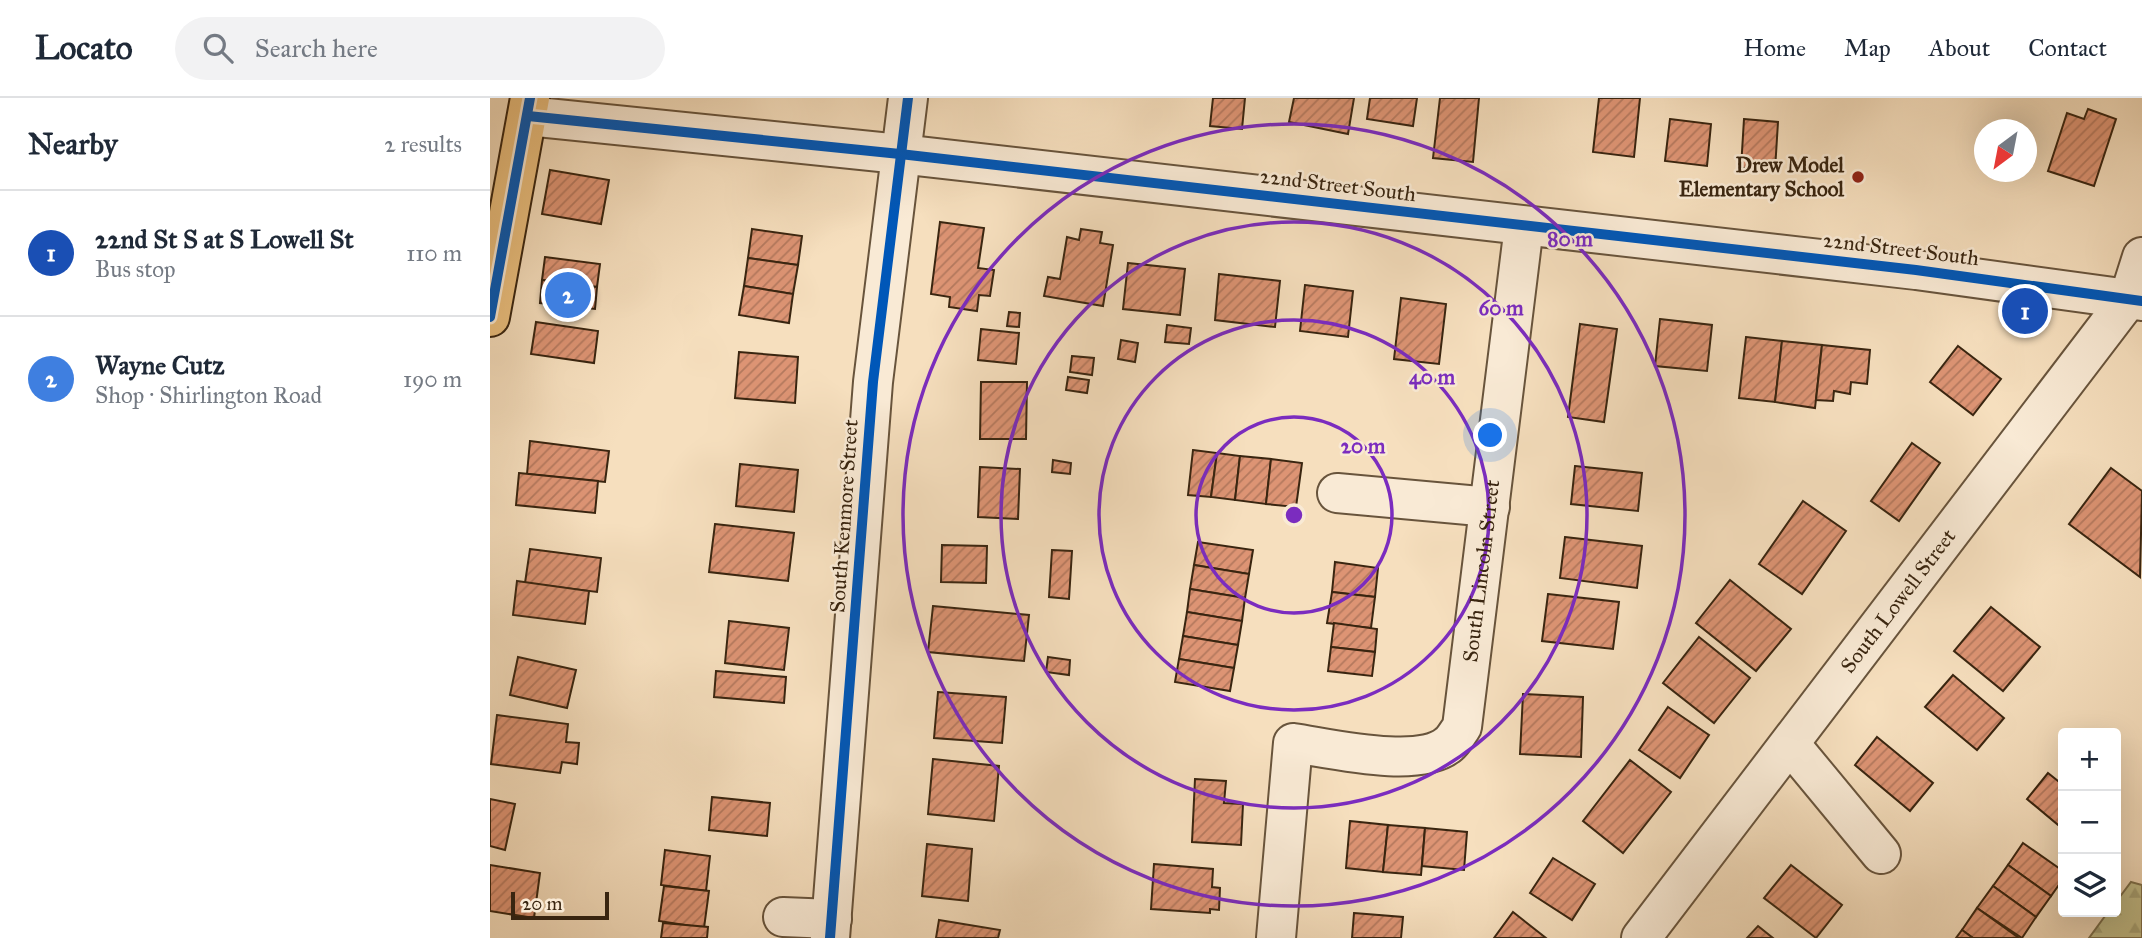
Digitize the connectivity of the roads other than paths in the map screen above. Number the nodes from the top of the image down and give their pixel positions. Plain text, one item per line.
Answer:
1 (908, 98) edge
2 (529, 107) edge
3 (900, 154) junction
4 (1524, 226) junction
5 (2142, 257) edge
6 (2136, 299) edge
7 (490, 317) edge
8 (1336, 493) dead end
9 (1490, 507) junction
10 (1790, 744) junction
11 (1881, 854) dead end
12 (783, 917) dead end
13 (831, 928) edge
14 (1276, 938) edge
15 (1641, 938) edge

1 - 3 street, South Kenmore Street
2 - 3 street, 22nd Street South
2 - 7 main road
3 - 4 street, 22nd Street South
3 - 13 street, South Kenmore Street
4 - 6 street, 22nd Street South
4 - 9 street, South Lincoln Street
5 - 6 street, South Lowell Street
6 - 10 street, South Lowell Street
8 - 9 street
9 - 14 street, South Lincoln Street
10 - 11 street
10 - 15 street, South Lowell Street
12 - 13 street

